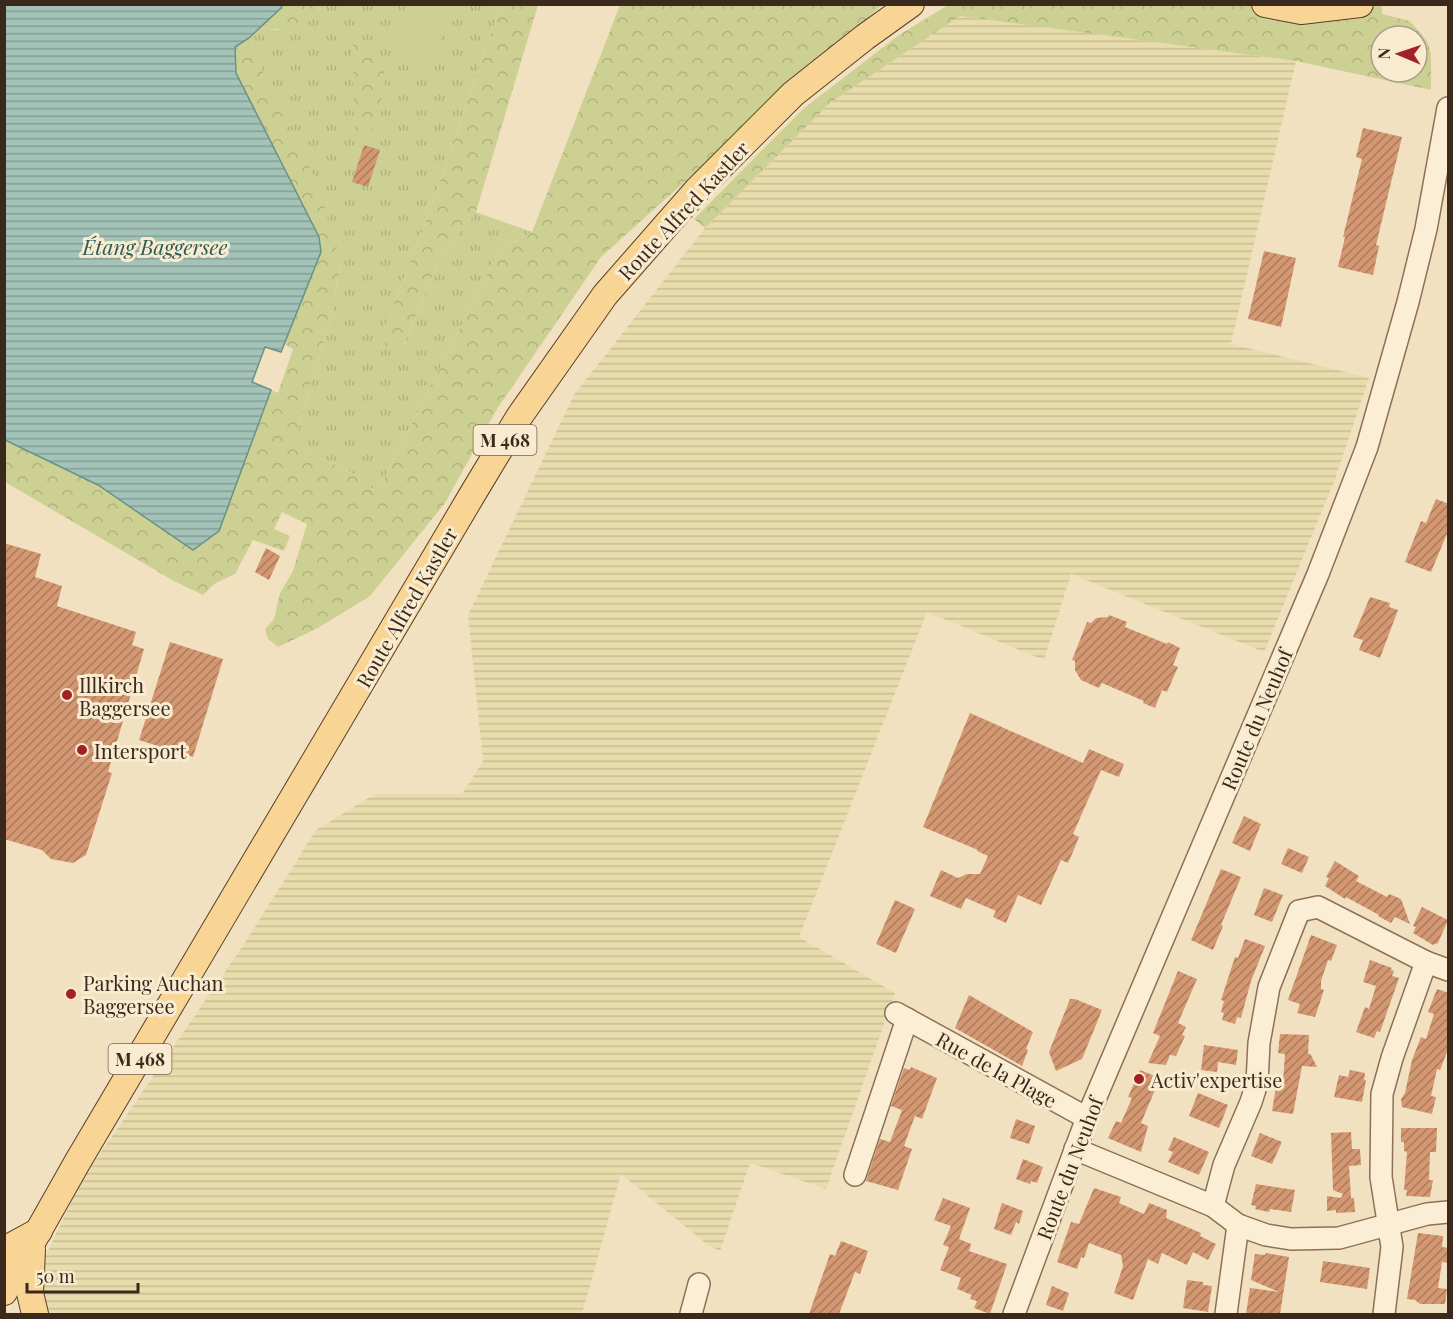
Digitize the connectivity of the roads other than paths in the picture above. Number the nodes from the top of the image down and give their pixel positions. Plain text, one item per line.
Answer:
1 (911, 4) edge
2 (1265, 4) edge
3 (1360, 4) edge
4 (1449, 108) edge
5 (1426, 962) junction
6 (1449, 970) edge
7 (1087, 1118) junction
8 (1075, 1149) junction
9 (855, 1175) dead end
10 (1213, 1206) junction
11 (1449, 1212) edge
12 (1238, 1225) junction
13 (1388, 1225) junction
14 (36, 1237) junction
15 (4, 1250) edge
16 (699, 1284) dead end
17 (4, 1292) edge
18 (35, 1314) edge
19 (691, 1314) edge
20 (1014, 1314) edge
21 (1226, 1314) edge
22 (1384, 1314) edge

1 - 14 main road, Route Alfred Kastler / M 468
2 - 3 main road
4 - 7 street, Route du Neuhof
5 - 6 street
5 - 10 street
5 - 13 street
7 - 8 street, Route du Neuhof
7 - 9 street, Rue de la Plage
8 - 10 street
8 - 20 street, Route du Neuhof
10 - 12 street
11 - 13 street
12 - 13 street
12 - 21 street
13 - 22 street
14 - 15 main road
14 - 17 main road, Route Alfred Kastler / M 468
14 - 18 main road
16 - 19 street

